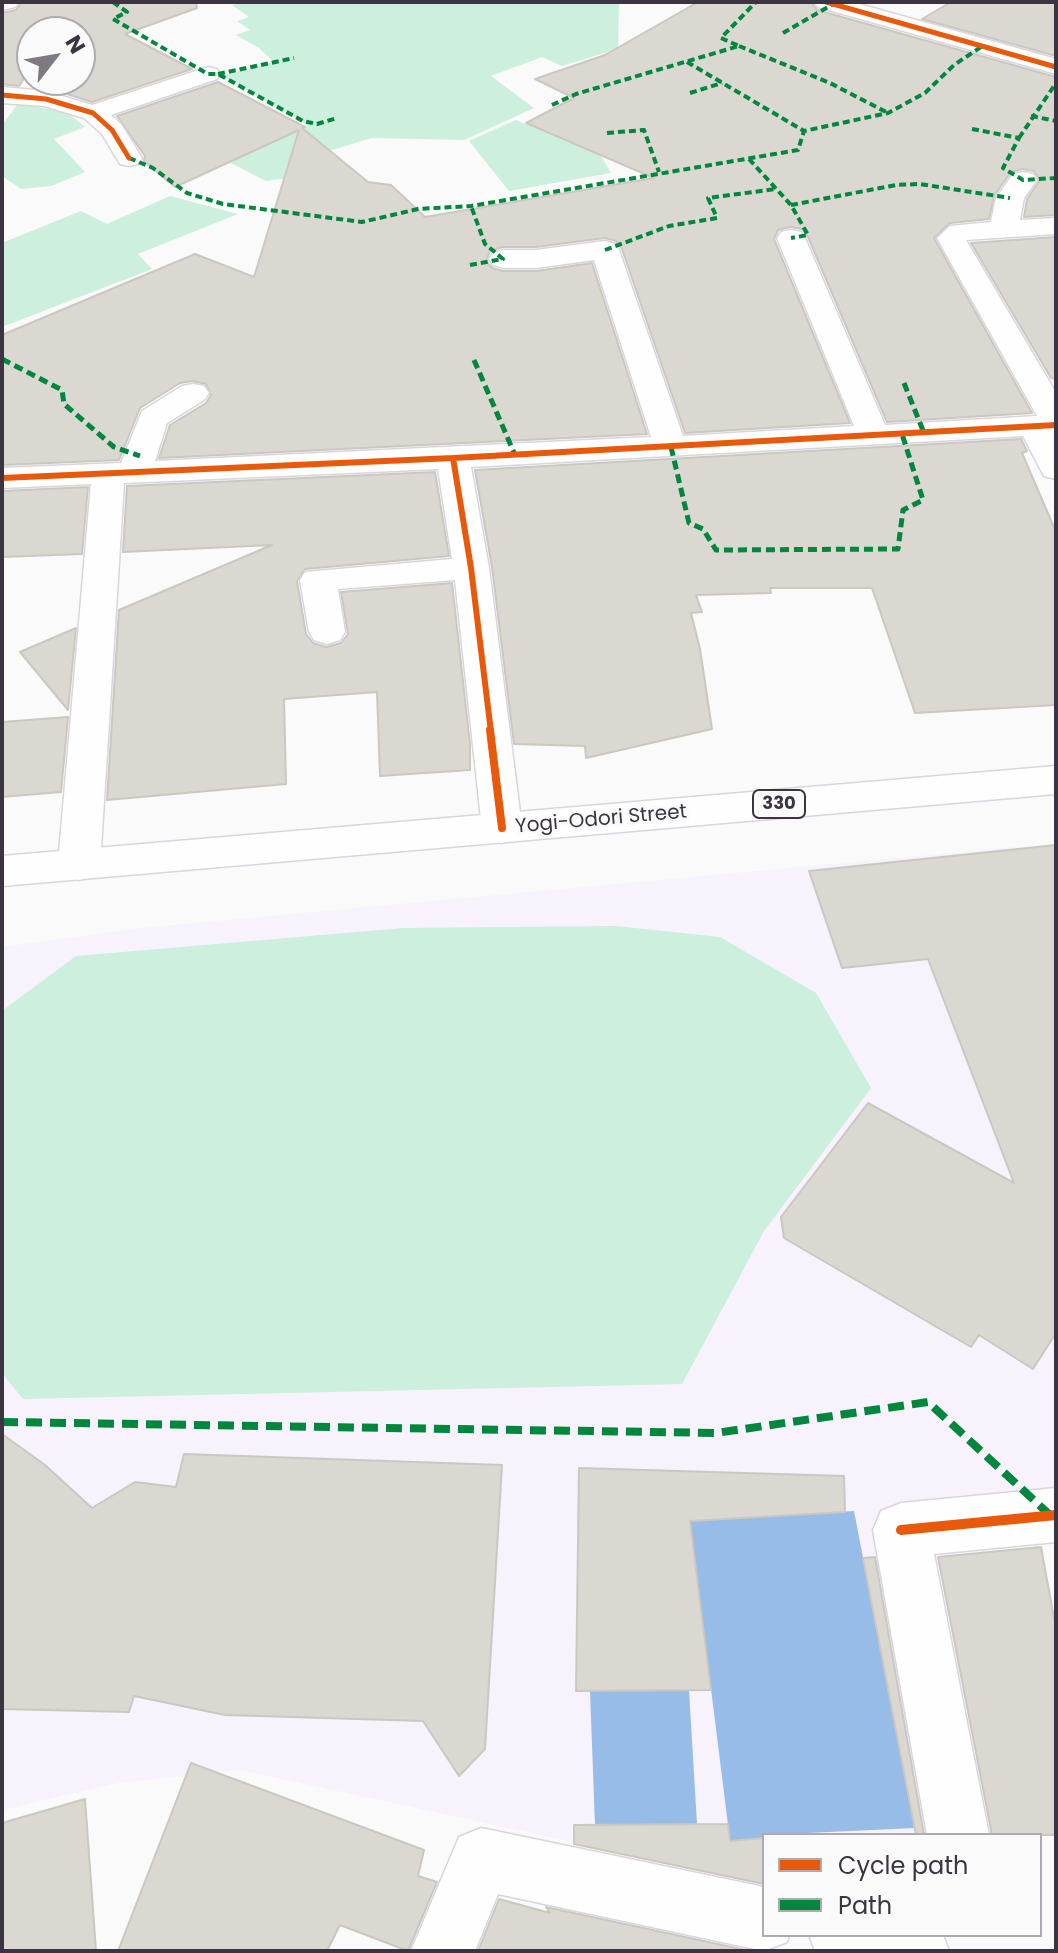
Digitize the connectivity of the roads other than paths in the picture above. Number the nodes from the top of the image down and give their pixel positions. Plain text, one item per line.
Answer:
1 (826, 2) edge
2 (1056, 67) edge
3 (208, 74) dead end
4 (2, 95) edge
5 (93, 113) junction
6 (129, 158) dead end
7 (1023, 180) dead end
8 (1056, 226) edge
9 (1004, 228) junction
10 (791, 238) dead end
11 (503, 259) dead end
12 (193, 393) dead end
13 (1049, 424) edge
14 (874, 436) junction
15 (671, 447) junction
16 (453, 458) junction
17 (1056, 469) edge
18 (121, 474) junction
19 (2, 478) edge
20 (471, 568) junction
21 (327, 632) dead end
22 (1056, 780) edge
23 (502, 828) junction
24 (79, 865) junction
25 (2, 871) edge
26 (1054, 1521) edge
27 (958, 1833) edge
28 (762, 1919) edge
29 (850, 1937) edge
30 (946, 1937) edge
31 (443, 1951) edge
32 (917, 1951) edge
33 (931, 1951) edge

1 - 2 main road
3 - 5 main road
4 - 5 main road
5 - 6 main road
7 - 9 main road
8 - 9 main road
9 - 13 main road
10 - 14 main road
11 - 15 main road
12 - 18 main road
13 - 14 main road
13 - 17 main road
14 - 15 main road
15 - 16 main road
16 - 18 main road
16 - 20 main road
18 - 19 main road
18 - 24 main road
20 - 21 main road
20 - 23 main road
22 - 23 main road, Yogi-Odori Street / 330
23 - 24 main road, Yogi-Odori Street / 330
24 - 25 main road, Yogi-Odori Street / 330
26 - 27 main road
28 - 31 main road
29 - 32 main road
30 - 33 main road

